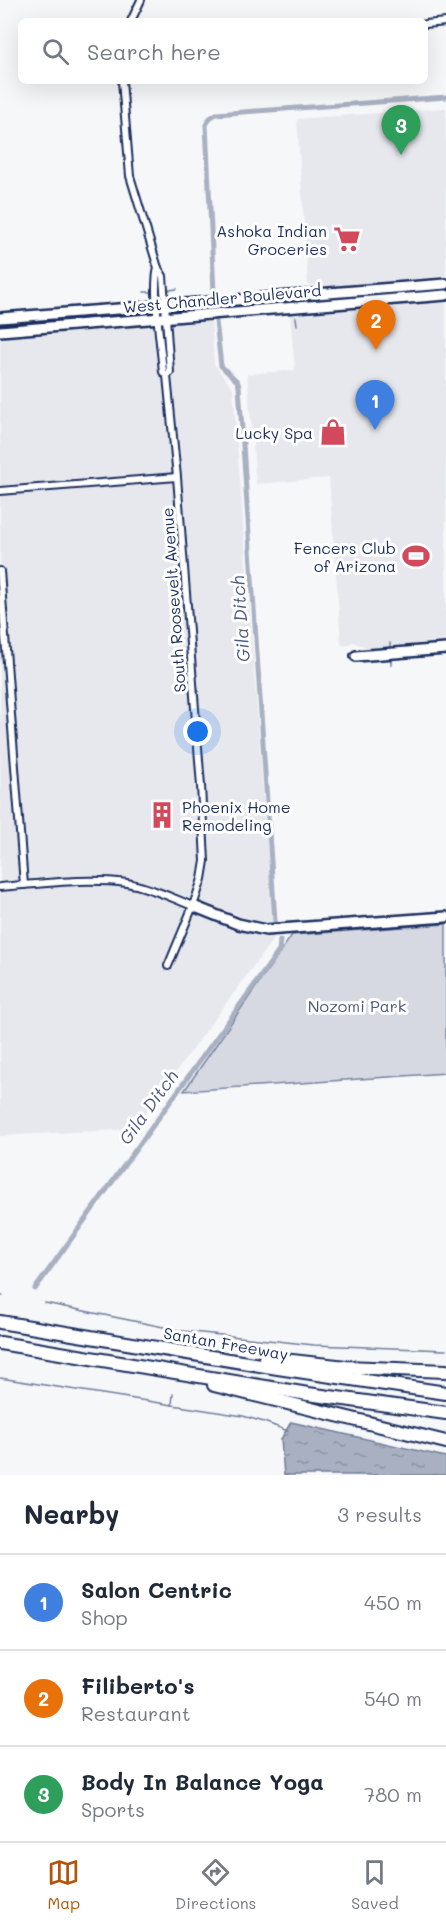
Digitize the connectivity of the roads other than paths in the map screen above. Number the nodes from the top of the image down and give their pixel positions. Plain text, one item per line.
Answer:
1 (141, 0) edge
2 (133, 18) edge
3 (446, 22) edge
4 (428, 24) edge
5 (122, 84) edge
6 (446, 284) edge
7 (446, 296) edge
8 (161, 306) junction
9 (0, 318) edge
10 (162, 318) junction
11 (0, 331) edge
12 (177, 477) junction
13 (0, 491) edge
14 (0, 571) edge
15 (446, 650) edge
16 (356, 656) dead end
17 (24, 885) junction
18 (0, 887) edge
19 (193, 906) junction
20 (446, 917) edge
21 (168, 966) dead end
22 (0, 1322) edge
23 (0, 1343) edge
24 (176, 1350) junction
25 (146, 1367) junction
26 (446, 1371) edge
27 (446, 1393) edge
28 (446, 1413) edge
29 (446, 1442) edge

1 - 2 street
3 - 4 street
5 - 8 street, South Roosevelt Avenue
6 - 8 main road, West Chandler Boulevard
7 - 10 main road, West Chandler Boulevard
8 - 9 main road, West Chandler Boulevard
8 - 10 street, South Roosevelt Avenue
10 - 11 main road, West Chandler Boulevard
10 - 12 street, South Roosevelt Avenue
12 - 13 street
12 - 19 street, South Roosevelt Avenue
14 - 17 street
15 - 16 main road
17 - 18 street
17 - 19 street
19 - 20 main road
19 - 21 street, South Roosevelt Avenue
22 - 24 highway, Santan Freeway
23 - 25 highway
24 - 26 highway
24 - 27 highway, Santan Freeway
25 - 28 highway
25 - 29 highway

